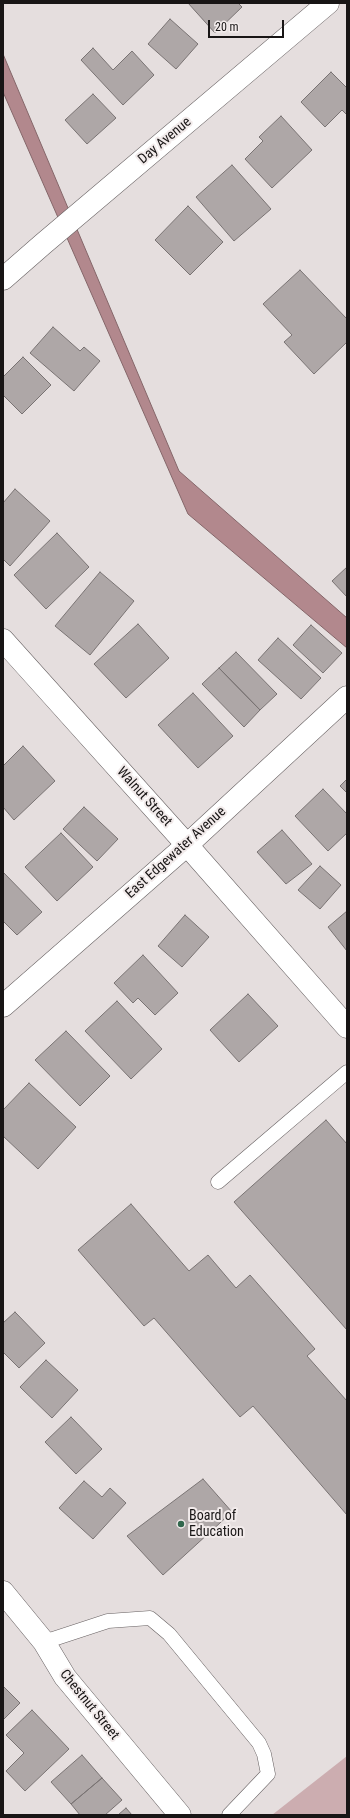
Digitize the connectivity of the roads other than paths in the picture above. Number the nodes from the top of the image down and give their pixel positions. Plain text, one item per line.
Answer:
1 (328, 3) edge
2 (3, 279) edge
3 (3, 640) edge
4 (347, 697) edge
5 (187, 845) junction
6 (3, 1006) edge
7 (347, 1027) edge
8 (347, 1072) edge
9 (218, 1182) dead end
10 (3, 1592) edge
11 (44, 1642) junction
12 (180, 1815) edge
13 (229, 1815) edge

1 - 2 street, Day Avenue
3 - 5 street, Walnut Street
4 - 5 street, East Edgewater Avenue
5 - 6 street, East Edgewater Avenue
5 - 7 street, Walnut Street
8 - 9 lane
10 - 11 street, Chestnut Street
11 - 12 street, Chestnut Street
11 - 13 lane

